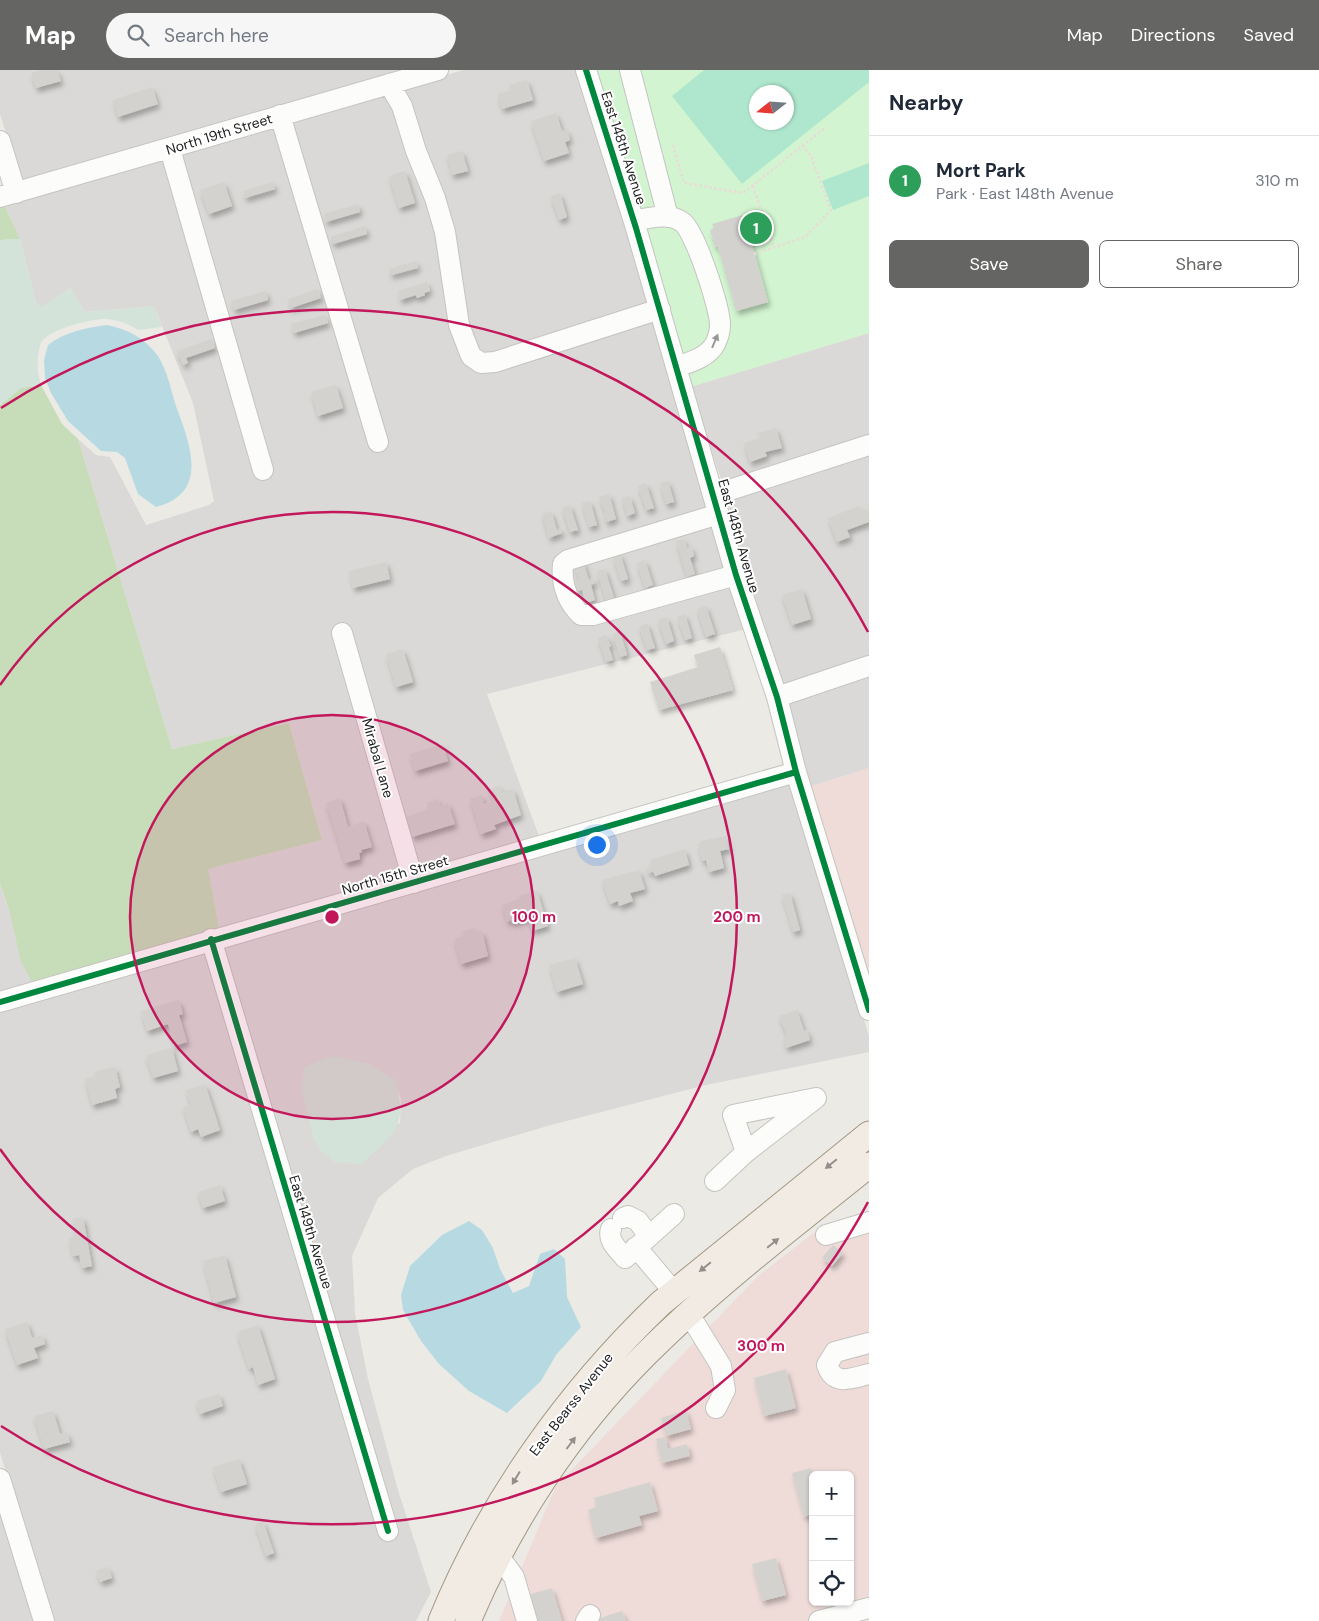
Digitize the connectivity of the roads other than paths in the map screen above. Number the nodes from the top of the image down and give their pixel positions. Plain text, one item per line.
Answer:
1 (438, 70) edge
2 (586, 70) edge
3 (630, 70) edge
4 (389, 84) junction
5 (280, 115) junction
6 (0, 141) edge
7 (170, 150) junction
8 (8, 195) edge
9 (668, 217) junction
10 (634, 221) junction
11 (660, 309) junction
12 (677, 367) junction
13 (378, 442) dead end
14 (869, 444) edge
15 (263, 470) dead end
16 (716, 505) junction
17 (736, 575) junction
18 (342, 633) dead end
19 (869, 666) edge
20 (777, 697) junction
21 (796, 772) junction
22 (414, 883) junction
23 (211, 939) junction
24 (0, 1002) edge
25 (869, 1010) edge
26 (869, 1134) edge
27 (746, 1152) dead end
28 (869, 1165) edge
29 (715, 1180) dead end
30 (674, 1214) dead end
31 (869, 1222) edge
32 (826, 1235) dead end
33 (643, 1242) junction
34 (674, 1292) junction
35 (689, 1314) junction
36 (869, 1344) edge
37 (869, 1374) edge
38 (716, 1408) dead end
39 (0, 1480) edge
40 (388, 1531) dead end
41 (499, 1556) junction
42 (869, 1608) edge
43 (44, 1621) edge
44 (441, 1621) edge
45 (468, 1621) edge
46 (527, 1621) edge
47 (820, 1621) edge

1 - 4 street, North 19th Street
2 - 10 street, East 148th Avenue
3 - 9 street
4 - 5 street, North 19th Street
4 - 11 street
5 - 7 street, North 19th Street
5 - 13 street
6 - 8 street
7 - 8 street, North 19th Street
7 - 15 street
9 - 10 street
12 -> 9 street
10 - 11 street, East 148th Avenue
11 - 12 street, East 148th Avenue
12 - 16 street, East 148th Avenue
14 - 16 street
16 - 17 street, East 148th Avenue
16 - 17 street
17 - 20 street, East 148th Avenue
18 - 22 street, Mirabal Lane
19 - 20 street
20 - 21 street, East 148th Avenue
21 - 22 street, North 15th Street
21 - 25 street, East 148th Avenue
22 - 23 street, North 15th Street
23 - 24 street, North 15th Street
23 - 40 street, East 149th Avenue
26 -> 34 main road, East Bearss Avenue
27 - 29 street
35 -> 28 main road, East Bearss Avenue
30 - 33 street
31 - 32 street
33 - 33 street
33 - 34 street
34 -> 44 main road, East Bearss Avenue
35 - 38 street
41 -> 35 main road, East Bearss Avenue
36 - 37 street
39 - 43 street
41 - 45 main road, East Bearss Avenue
41 - 46 street
42 - 47 street

